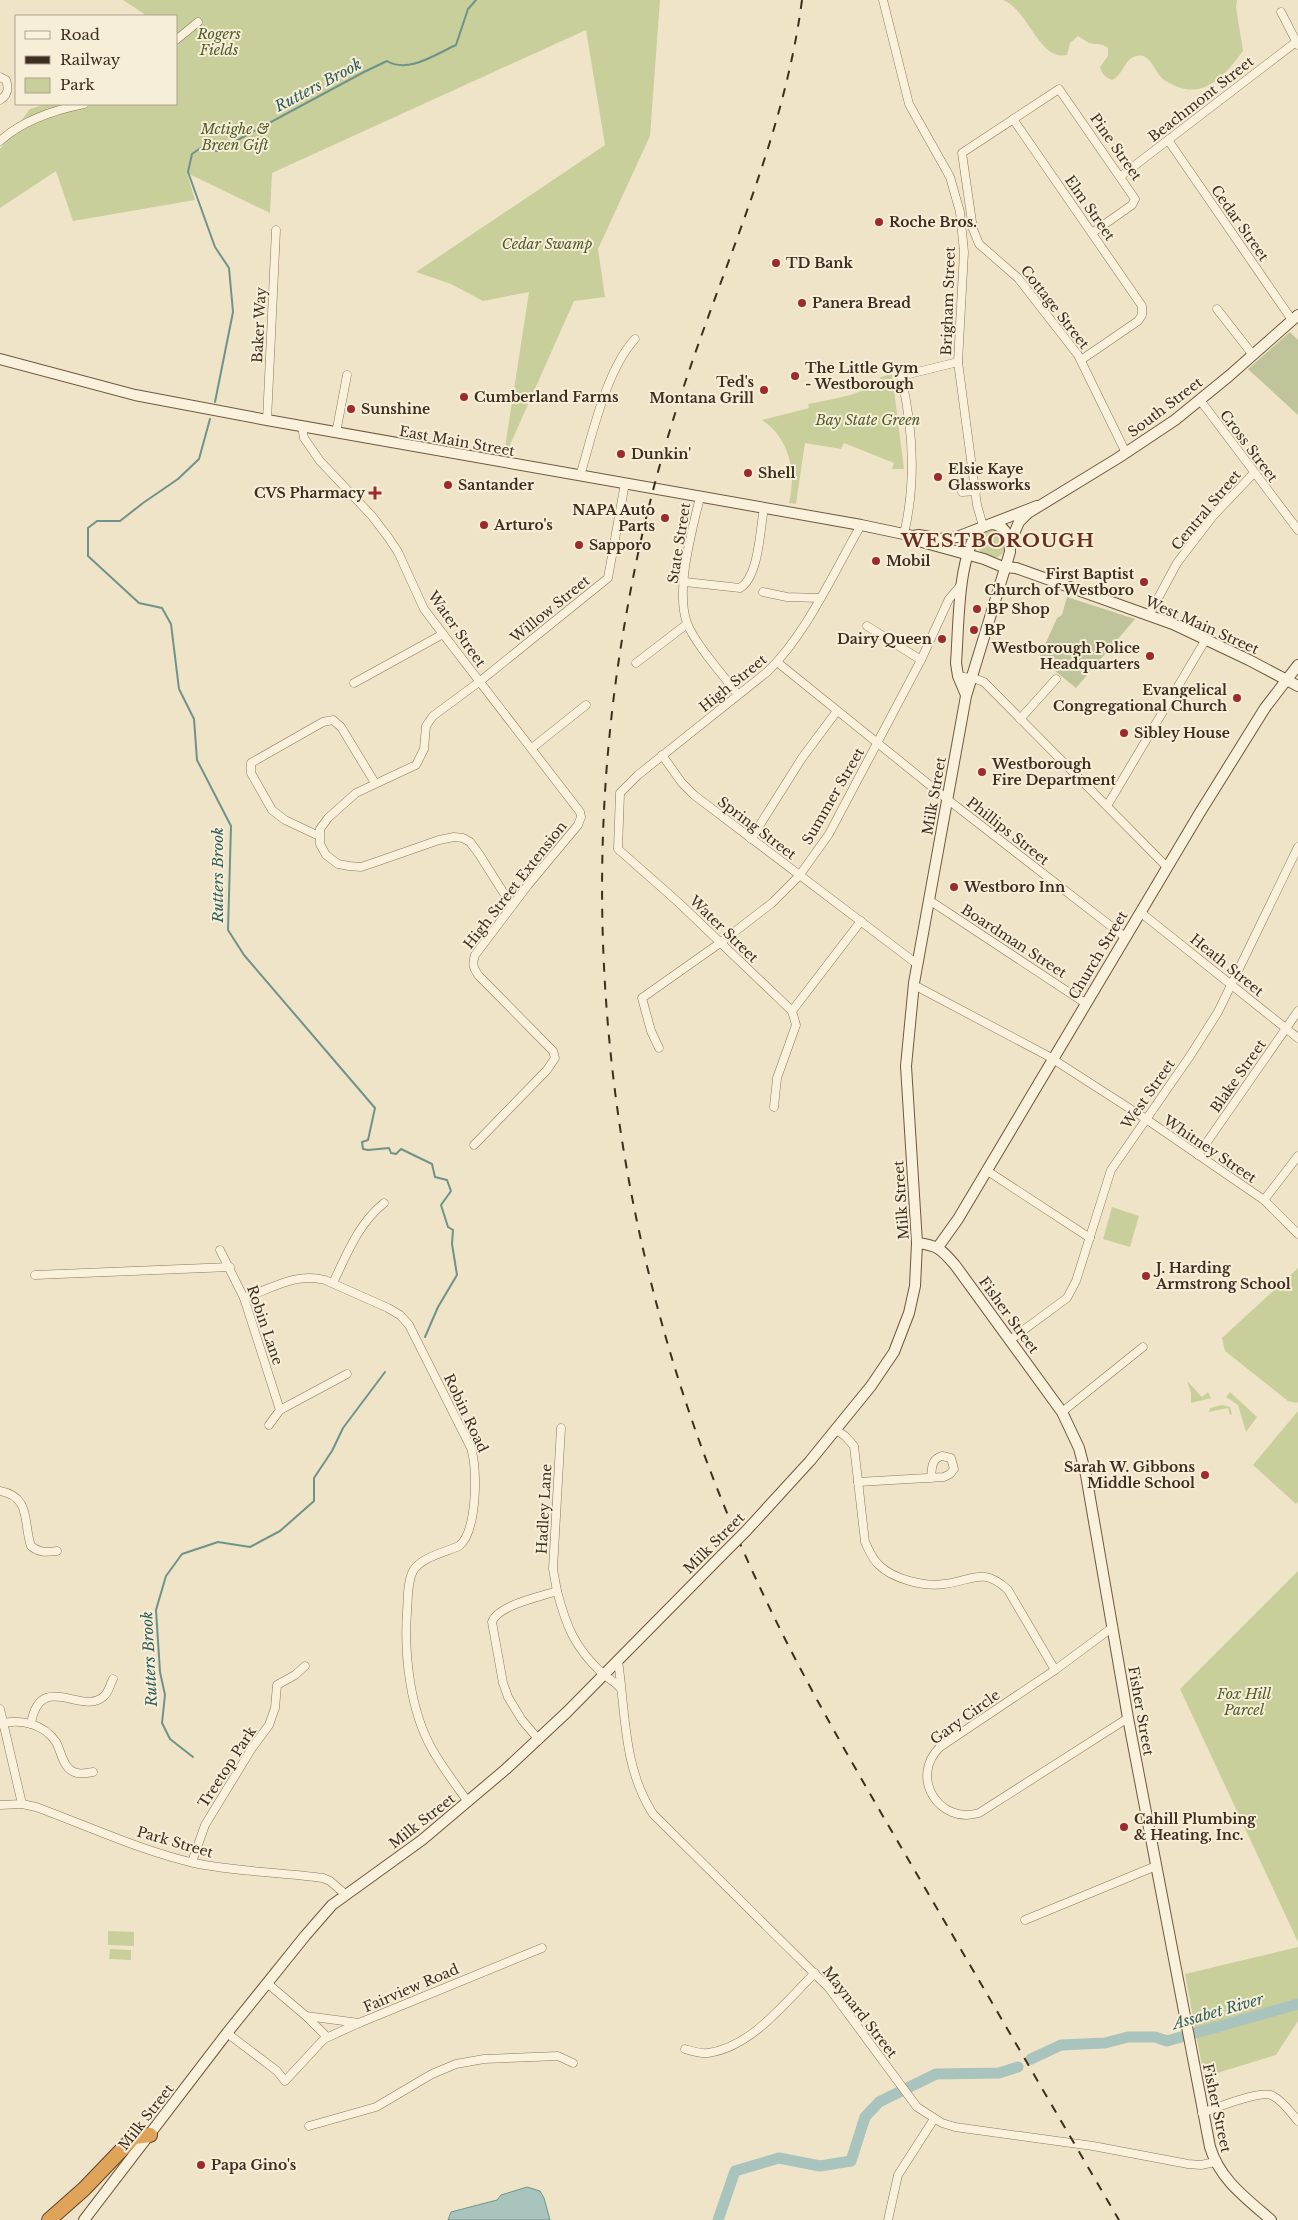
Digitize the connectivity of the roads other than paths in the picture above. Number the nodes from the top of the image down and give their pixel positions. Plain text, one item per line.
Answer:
1 (883, 0) edge
2 (1281, 12) dead end
3 (198, 22) dead end
4 (178, 38) edge
5 (1297, 44) edge
6 (0, 78) edge
7 (0, 100) edge
8 (81, 105) edge
9 (1013, 120) junction
10 (1168, 140) junction
11 (0, 142) edge
12 (1121, 176) junction
13 (276, 230) dead end
14 (1092, 233) junction
15 (1217, 309) dead end
16 (1295, 318) edge
17 (635, 339) dead end
18 (1253, 355) junction
19 (0, 359) edge
20 (1081, 360) junction
21 (958, 362) junction
22 (347, 375) dead end
23 (1200, 400) junction
24 (267, 420) junction
25 (302, 427) junction
26 (336, 433) junction
27 (1126, 453) junction
28 (1254, 473) junction
29 (580, 476) junction
30 (625, 483) junction
31 (976, 491) junction
32 (962, 492) dead end
33 (700, 497) junction
34 (1037, 506) junction
35 (764, 508) junction
36 (861, 525) junction
37 (984, 527) junction
38 (1298, 530) edge
39 (908, 535) junction
40 (957, 538) joint
41 (974, 542) junction
42 (1010, 546) junction
43 (949, 550) junction
44 (969, 554) junction
45 (985, 559) junction
46 (1009, 566) junction
47 (964, 572) junction
48 (685, 582) junction
49 (961, 585) junction
50 (763, 592) dead end
51 (820, 598) junction
52 (1149, 614) junction
53 (687, 624) junction
54 (867, 626) dead end
55 (443, 634) junction
56 (1206, 639) junction
57 (921, 660) junction
58 (636, 662) dead end
59 (777, 662) junction
60 (1298, 665) edge
61 (958, 676) junction
62 (971, 677) junction
63 (1056, 679) dead end
64 (1286, 680) junction
65 (480, 682) junction
66 (354, 683) dead end
67 (1297, 684) edge
68 (738, 695) junction
69 (966, 696) junction
70 (586, 705) dead end
71 (837, 711) junction
72 (1020, 719) junction
73 (877, 743) junction
74 (532, 748) junction
75 (662, 755) junction
76 (375, 784) junction
77 (947, 799) junction
78 (1107, 806) junction
79 (581, 818) joint
80 (319, 836) junction
81 (751, 839) junction
82 (618, 844) joint
83 (1298, 846) edge
84 (1167, 867) junction
85 (799, 876) junction
86 (929, 900) junction
87 (512, 906) junction
88 (1140, 912) junction
89 (861, 921) junction
90 (1125, 937) junction
91 (720, 943) junction
92 (918, 964) junction
93 (914, 986) junction
94 (1232, 986) junction
95 (1085, 1003) junction
96 (792, 1011) junction
97 (1298, 1011) edge
98 (1286, 1028) junction
99 (1298, 1038) edge
100 (659, 1048) dead end
101 (1052, 1059) junction
102 (774, 1108) dead end
103 (1146, 1119) junction
104 (474, 1145) dead end
105 (1198, 1155) junction
106 (1297, 1158) edge
107 (986, 1170) junction
108 (1264, 1200) junction
109 (384, 1203) dead end
110 (1298, 1234) edge
111 (1090, 1238) junction
112 (918, 1243) junction
113 (938, 1247) junction
114 (220, 1250) dead end
115 (230, 1267) junction
116 (35, 1275) dead end
117 (333, 1283) junction
118 (244, 1298) junction
119 (1010, 1340) junction
120 (1143, 1347) dead end
121 (347, 1374) dead end
122 (280, 1410) junction
123 (1062, 1412) junction
124 (269, 1425) dead end
125 (561, 1428) dead end
126 (836, 1430) junction
127 (931, 1478) dead end
128 (858, 1482) junction
129 (0, 1490) edge
130 (57, 1550) dead end
131 (557, 1591) junction
132 (1113, 1627) junction
133 (618, 1661) junction
134 (305, 1666) dead end
135 (1055, 1670) junction
136 (604, 1675) junction
137 (112, 1678) dead end
138 (621, 1689) junction
139 (0, 1709) edge
140 (1128, 1718) junction
141 (2, 1723) edge
142 (31, 1724) junction
143 (538, 1740) junction
144 (93, 1772) dead end
145 (468, 1802) junction
146 (22, 1804) junction
147 (0, 1806) edge
148 (192, 1862) junction
149 (1156, 1866) junction
150 (345, 1894) junction
151 (1025, 1920) dead end
152 (542, 1948) dead end
153 (815, 1973) junction
154 (267, 1983) junction
155 (306, 2016) junction
156 (359, 2023) junction
157 (228, 2033) junction
158 (327, 2037) junction
159 (685, 2049) dead end
160 (573, 2063) dead end
161 (1202, 2113) junction
162 (934, 2119) junction
163 (1298, 2121) edge
164 (309, 2126) dead end
165 (150, 2135) junction
166 (1215, 2162) junction
167 (49, 2220) edge
168 (84, 2220) edge
169 (888, 2220) edge
170 (1271, 2220) edge

1 - 21 street, Brigham Street
2 - 5 street
3 - 4 street
5 - 10 street, Beachmont Street
6 - 7 street
8 - 11 street
9 - 12 street, Pine Street
9 - 14 street, Elm Street
9 - 20 street, Cottage Street
10 - 12 street, Beachmont Street
10 - 16 street, Cedar Street
12 - 14 street, Pine Street
13 - 24 street, Baker Way
14 - 20 street, Elm Street
15 - 18 street
16 - 18 main road, South Street
17 - 29 street
18 - 23 main road, South Street
19 - 24 main road, East Main Street
20 - 27 street, Cottage Street
21 - 31 street, Brigham Street
21 - 39 street
22 - 26 street
23 - 27 main road, South Street
23 - 28 street, Cross Street
24 - 25 main road, East Main Street
25 - 26 main road, East Main Street
25 - 55 street, Water Street
26 - 29 main road, East Main Street
27 - 34 main road, South Street
28 - 38 street, Cross Street
28 - 52 street, Central Street
29 - 30 main road, East Main Street
30 - 33 main road, East Main Street
30 - 65 street, Willow Street
31 - 32 street
31 - 37 street, Brigham Street
33 - 35 main road, East Main Street
33 - 48 street, State Street
34 - 37 main road, South Street
34 - 42 main road, South Street
35 - 36 main road, East Main Street
35 - 48 street
36 - 39 main road, East Main Street
36 - 51 street, High Street
37 - 40 main road, South Street
37 - 41 main road
37 - 42 main road
39 - 40 main road, East Main Street
39 - 43 main road, East Main Street
41 - 44 main road
41 - 45 main road
42 - 45 main road
42 - 46 main road, South Street
43 - 44 main road, East Main Street
43 - 47 main road
44 - 45 main road, East Main Street
44 - 47 main road
45 - 46 main road, West Main Street
46 - 52 main road, West Main Street
46 - 62 main road, Milk Street
47 - 49 main road
48 - 53 street, State Street
49 - 57 street, Summer Street
49 - 61 main road
50 - 51 street
51 - 59 street, High Street
52 - 56 main road, West Main Street
53 - 58 street
53 - 68 street, State Street
54 - 57 street
55 - 65 street, Water Street
55 - 66 street
56 - 64 main road, West Main Street
56 - 78 street
57 - 73 street, Summer Street
59 - 68 street, High Street
59 - 71 street, Phillips Street
60 - 64 main road, Church Street
61 - 62 street
61 - 69 main road
62 - 69 main road, Milk Street
62 - 72 street
63 - 72 street
64 - 67 main road, West Main Street
64 - 84 main road, Church Street
65 - 74 street, Water Street
65 - 76 street, Willow Street
68 - 75 street, High Street
69 - 77 main road, Milk Street
70 - 74 street
71 - 73 street, Phillips Street
71 - 81 street
72 - 78 street
73 - 77 street, Phillips Street
73 - 85 street, Summer Street
74 - 79 street, Water Street
75 - 81 street, Spring Street
75 - 82 street, High Street
76 - 80 street, Willow Street
76 - 80 street
77 - 86 main road, Milk Street
77 - 90 street, Phillips Street
78 - 84 street
79 - 87 street, High Street Extension
80 - 87 street
81 - 85 street, Spring Street
82 - 91 street, Water Street
83 - 94 street, West Street
84 - 88 main road, Church Street
85 - 89 street, Spring Street
85 - 91 street, Summer Street
86 - 92 main road, Milk Street
86 - 95 street, Boardman Street
87 - 104 street, High Street Extension
88 - 90 main road, Church Street
88 - 94 street, Heath Street
89 - 92 street, Spring Street
89 - 96 street
90 - 95 main road, Church Street
91 - 96 street, Water Street
91 - 100 street, Summer Street
92 - 93 main road, Milk Street
93 - 101 street, Whitney Street
93 - 112 main road, Milk Street
94 - 98 street, Heath Street
94 - 103 street, West Street
95 - 101 main road, Church Street
96 - 102 street
97 - 98 street, Blake Street
98 - 99 street, Heath Street
98 - 105 street, Blake Street
101 - 103 street, Whitney Street
101 - 107 main road, Church Street
103 - 105 street, Whitney Street
103 - 111 street, West Street
105 - 108 street, Whitney Street
106 - 108 street
107 - 111 street
107 - 113 main road, Church Street
108 - 110 street, Whitney Street
109 - 117 street
111 - 119 street, West Street
112 - 113 main road
112 - 126 main road, Milk Street
113 - 119 main road, Fisher Street
114 - 115 street, Robin Lane
115 - 116 street
115 - 118 street, Robin Lane
117 - 118 street, Robin Road
117 - 145 street, Robin Road
118 - 122 street, Robin Lane
119 - 123 main road, Fisher Street
120 - 123 street
121 - 122 street
122 - 124 street
123 - 132 main road, Fisher Street
125 - 131 street, Hadley Lane
126 - 128 street
126 - 133 main road, Milk Street, bridge
127 - 128 street
128 - 135 street
129 - 130 street
131 - 136 street, Hadley Lane
131 - 143 street
132 - 135 street, Gary Circle
132 - 140 main road, Fisher Street
133 - 136 main road, Milk Street
133 - 138 street, Maynard Street
134 - 148 street, Treetop Park
135 - 140 street, Gary Circle
136 - 138 street
136 - 143 main road, Milk Street
137 - 142 street
138 - 153 street, Maynard Street
139 - 141 street
140 - 149 main road, Fisher Street
141 - 142 street
141 - 146 street
142 - 144 street
143 - 145 main road, Milk Street
145 - 150 main road, Milk Street
146 - 147 street, Park Street
146 - 148 street, Park Street
148 - 150 street, Park Street
149 - 151 street
149 - 161 main road, Fisher Street
150 - 154 main road, Milk Street
152 - 156 street, Fairview Road
153 - 159 street
153 - 162 street, Maynard Street
154 - 155 street
154 - 157 main road, Milk Street
155 - 156 street, Fairview Road
155 - 158 street
156 - 158 street
157 - 158 street
157 - 165 main road, Milk Street
160 - 164 street
161 - 163 street
161 - 166 main road, Fisher Street
162 - 166 street, Maynard Street
162 - 169 street
165 - 167 highway
165 - 168 main road, Milk Street
166 - 170 main road, Fisher Street

